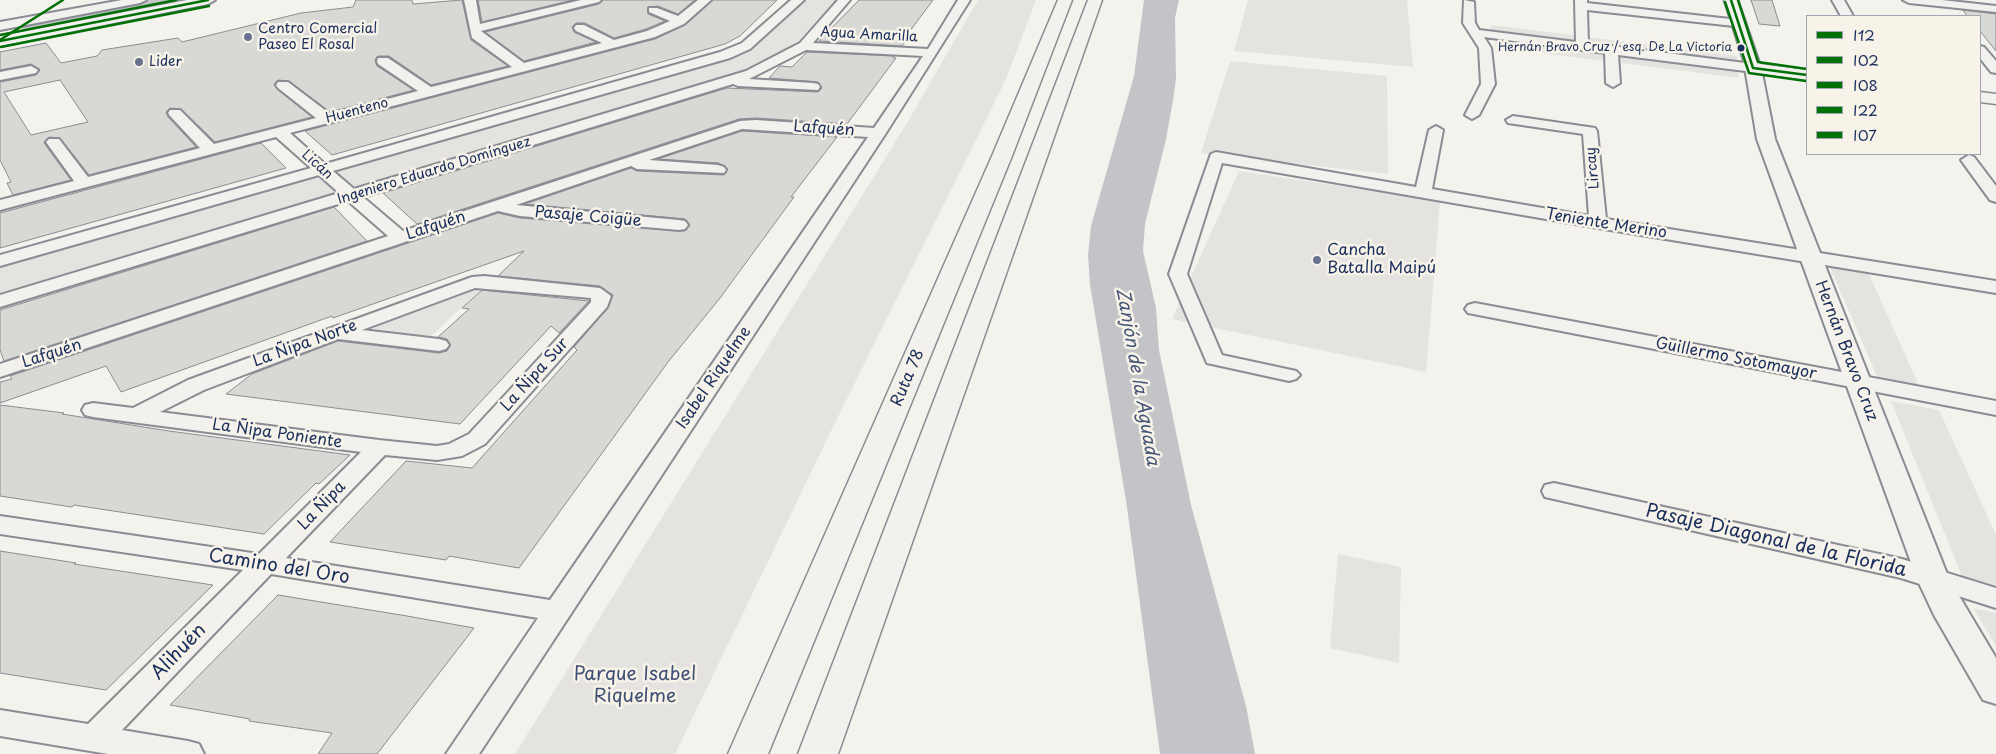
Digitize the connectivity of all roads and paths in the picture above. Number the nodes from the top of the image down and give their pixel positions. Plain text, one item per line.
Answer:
1 (63, 0) edge
2 (140, 0) edge
3 (208, 0) edge
4 (595, 0) edge
5 (705, 0) edge
6 (798, 0) edge
7 (844, 0) edge
8 (964, 0) edge
9 (1065, 0) edge
10 (1094, 0) edge
11 (1731, 0) edge
12 (1838, 0) edge
13 (1909, 0) edge
14 (474, 1) edge
15 (1468, 2) dead end
16 (1581, 3) edge
17 (1942, 3) junction
18 (1996, 9) edge
19 (653, 10) dead end
20 (1846, 15) edge
21 (1951, 15) edge
22 (28, 21) junction
23 (680, 21) junction
24 (1739, 24) junction
25 (0, 26) edge
26 (475, 28) junction
27 (580, 28) dead end
28 (1478, 33) junction
29 (0, 41) edge
30 (613, 44) junction
31 (804, 46) junction
32 (1582, 46) junction
33 (1611, 50) junction
34 (932, 53) junction
35 (1987, 55) edge
36 (383, 61) dead end
37 (522, 68) junction
38 (1753, 68) junction
39 (31, 70) dead end
40 (1996, 70) edge
41 (1806, 75) edge
42 (0, 76) edge
43 (730, 81) junction
44 (1613, 84) dead end
45 (283, 85) dead end
46 (813, 87) dead end
47 (429, 92) junction
48 (1981, 96) edge
49 (1996, 99) edge
50 (175, 113) dead end
51 (1472, 115) dead end
52 (327, 119) junction
53 (1513, 120) dead end
54 (1436, 130) dead end
55 (279, 132) junction
56 (879, 133) junction
57 (54, 142) dead end
58 (211, 150) junction
59 (1969, 160) dead end
60 (627, 163) junction
61 (321, 169) junction
62 (718, 170) dead end
63 (84, 183) junction
64 (1423, 192) junction
65 (351, 195) junction
66 (1996, 197) edge
67 (0, 205) edge
68 (498, 206) junction
69 (1598, 223) junction
70 (679, 225) dead end
71 (400, 238) junction
72 (1810, 257) junction
73 (0, 261) edge
74 (477, 282) joint
75 (1996, 287) edge
76 (0, 301) edge
77 (1475, 309) dead end
78 (336, 333) junction
79 (438, 345) dead end
80 (0, 371) edge
81 (1289, 375) dead end
82 (1858, 382) junction
83 (1996, 408) edge
84 (93, 410) dead end
85 (137, 415) junction
86 (379, 447) junction
87 (461, 449) joint
88 (1554, 491) dead end
89 (0, 525) edge
90 (265, 564) junction
91 (1933, 579) junction
92 (1996, 598) edge
93 (557, 611) junction
94 (1996, 689) edge
95 (0, 723) edge
96 (94, 739) junction
97 (188, 754) edge
98 (462, 754) edge
99 (748, 754) edge
100 (818, 754) edge

1 - 22 street
2 - 22 street
3 - 29 street
4 - 26 street
5 - 23 street, Huenteno
6 - 61 street, Ingeniero Eduardo Domínguez
7 - 31 street, Ingeniero Eduardo Domínguez
8 - 34 street, Isabel Riquelme
9 - 99 main road, Ruta 78
10 - 100 main road
11 - 24 main road, Hernán Bravo Cruz
12 - 20 street
13 - 17 street
14 - 26 street
15 - 28 street
16 - 24 street
16 - 32 street
17 - 18 street
17 - 21 street
19 - 23 street
22 - 25 street
22 - 29 street
23 - 30 street, Huenteno
24 - 38 main road, Hernán Bravo Cruz
26 - 37 street
27 - 30 street
28 - 32 street
28 - 51 street
30 - 37 street, Huenteno
31 - 34 street, Agua Amarilla
31 - 43 street, Ingeniero Eduardo Domínguez
32 - 33 street
33 - 38 street
33 - 44 street
34 - 56 street, Isabel Riquelme
35 - 40 street
36 - 47 street
37 - 47 street, Huenteno
38 - 41 main road
38 - 72 street, Hernán Bravo Cruz
39 - 42 street
43 - 46 street
43 - 65 street, Ingeniero Eduardo Domínguez
45 - 52 street
47 - 52 street, Huenteno
48 - 49 main road
50 - 58 street
52 - 55 street, Huenteno
53 - 69 street, Lircay
54 - 64 street
55 - 58 street, Huenteno
55 - 61 street, Licán
56 - 60 street, Lafquén
56 - 93 street, Isabel Riquelme
57 - 63 street
58 - 63 street, Huenteno
59 - 66 street
60 - 62 street
60 - 68 street, Lafquén
61 - 65 street, Licán
61 - 73 street, Ingeniero Eduardo Domínguez
63 - 67 street, Huenteno
64 - 69 street, Teniente Merino
64 - 81 street, Teniente Merino
65 - 71 street, Licán
65 - 76 street, Ingeniero Eduardo Domínguez
68 - 70 street, Pasaje Coigüe
68 - 71 street, Lafquén
69 - 72 street, Teniente Merino
71 - 80 street, Lafquén
72 - 75 street, Teniente Merino
72 - 82 street, Hernán Bravo Cruz
74 - 78 street, La Ñipa Norte
74 - 87 street, La Ñipa Sur
77 - 82 street, Guillermo Sotomayor
78 - 79 street
78 - 85 street, La Ñipa Norte
82 - 83 street, Guillermo Sotomayor
82 - 91 street, Hernán Bravo Cruz
84 - 85 street, La Ñipa Poniente
85 - 86 street, La Ñipa Poniente
86 - 87 street, La Ñipa Poniente
86 - 90 street, La Ñipa
88 - 91 street, Pasaje Diagonal de la Florida
89 - 90 street, Camino del Oro
90 - 93 street, Camino del Oro
90 - 96 street, Alihuén
91 - 92 street, Pasaje Diagonal de la Florida
91 - 94 street, Hernán Bravo Cruz
93 - 98 street, Isabel Riquelme
95 - 96 street
96 - 97 street

